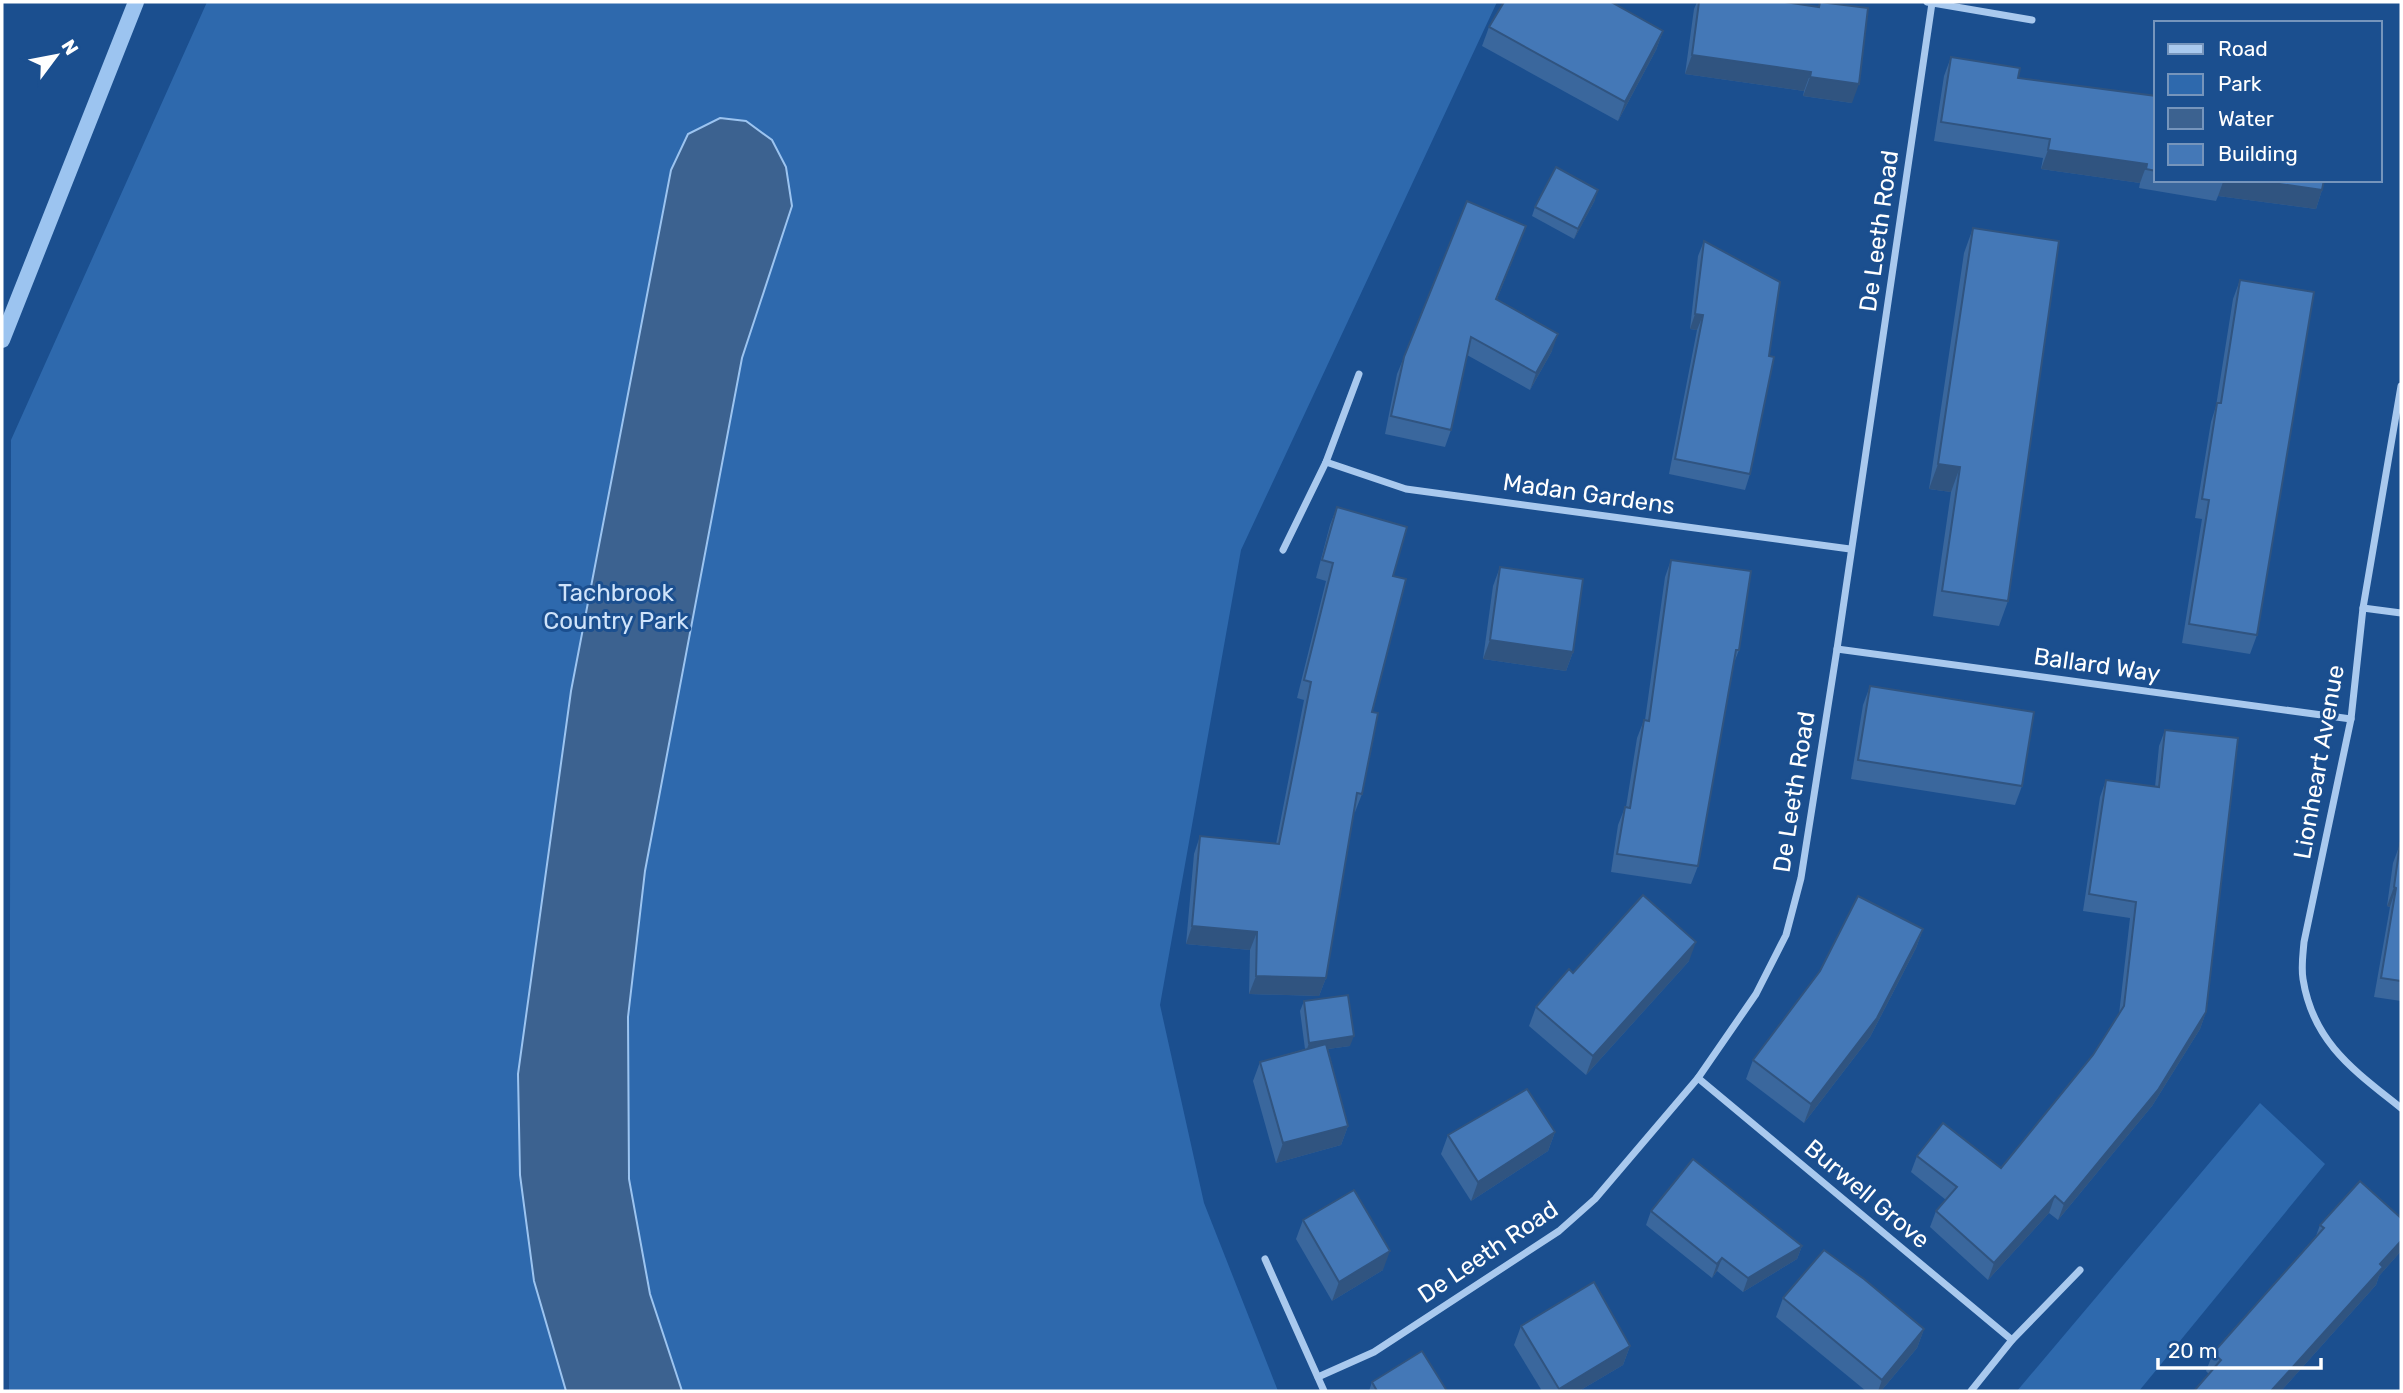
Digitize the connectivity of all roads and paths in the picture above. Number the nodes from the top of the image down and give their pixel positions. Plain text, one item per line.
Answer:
1 (1930, 3) edge
2 (2032, 20) dead end
3 (1359, 374) dead end
4 (2401, 386) edge
5 (1326, 462) junction
6 (1850, 549) junction
7 (1283, 550) dead end
8 (2363, 608) junction
9 (2401, 613) edge
10 (1837, 649) junction
11 (2351, 719) junction
12 (1698, 1077) junction
13 (2401, 1108) edge
14 (1265, 1259) dead end
15 (2080, 1270) dead end
16 (2011, 1340) junction
17 (1318, 1377) junction
18 (1324, 1391) edge
19 (1970, 1391) edge

1 - 2 street, De Leeth Road
1 - 6 street, De Leeth Road
3 - 5 street
4 - 8 street, Lionheart Avenue
5 - 6 street, Madan Gardens
5 - 7 street
6 - 10 street, De Leeth Road
8 - 9 street
8 - 11 street, Lionheart Avenue
10 - 11 street, Ballard Way
10 - 12 street, De Leeth Road
11 - 13 street, Lionheart Avenue
12 - 16 street, Burwell Grove
12 - 17 street, De Leeth Road
14 - 17 street
15 - 16 street
16 - 19 street
17 - 18 street

